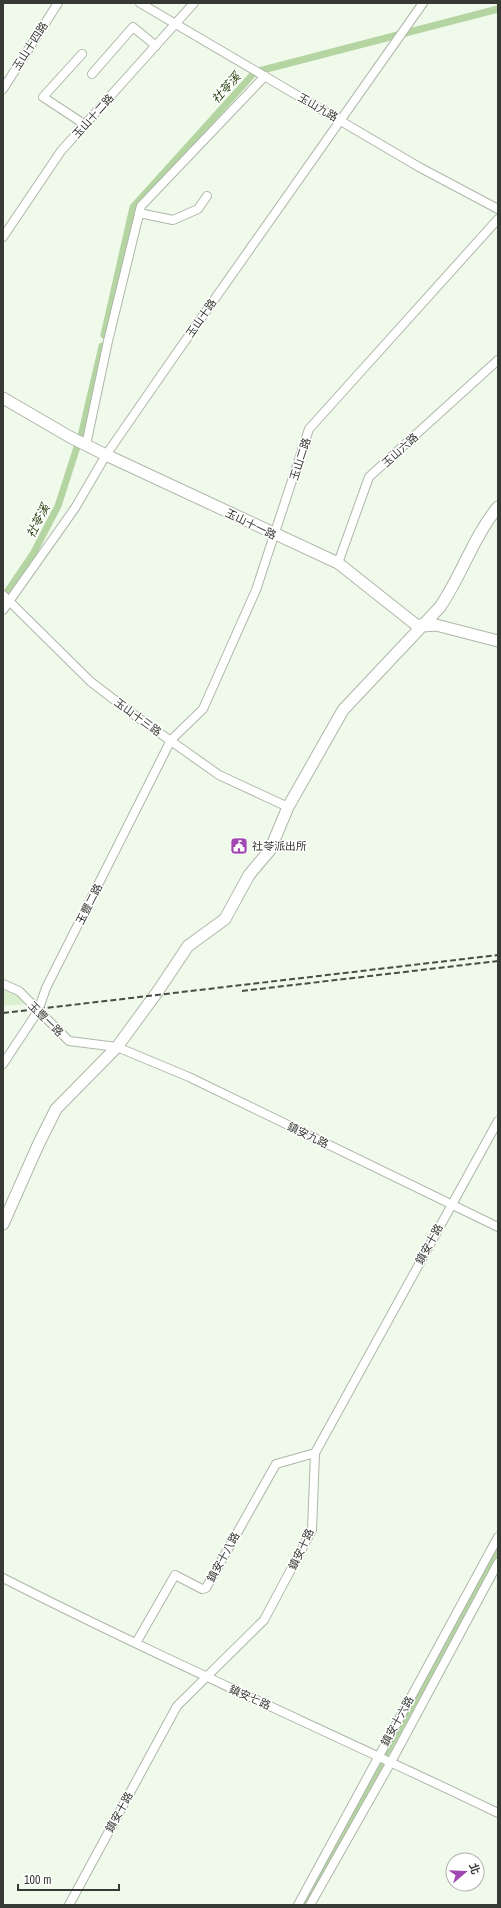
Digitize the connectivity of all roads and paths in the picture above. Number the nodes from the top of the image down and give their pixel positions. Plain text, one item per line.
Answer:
1 (58, 3) edge
2 (140, 3) edge
3 (194, 3) edge
4 (424, 3) edge
5 (177, 24) junction
6 (156, 46) junction
7 (82, 54) dead end
8 (92, 74) dead end
9 (265, 76) junction
10 (3, 89) edge
11 (341, 120) junction
12 (84, 124) junction
13 (206, 196) dead end
14 (498, 209) edge
15 (139, 213) junction
16 (498, 219) edge
17 (3, 237) edge
18 (498, 360) edge
19 (3, 398) edge
20 (86, 445) junction
21 (106, 455) junction
22 (498, 508) edge
23 (275, 535) junction
24 (338, 563) junction
25 (7, 598) edge
26 (3, 610) edge
27 (423, 626) junction
28 (498, 641) edge
29 (171, 740) junction
30 (288, 807) junction
31 (3, 984) edge
32 (38, 1011) junction
33 (117, 1047) junction
34 (3, 1064) edge
35 (498, 1121) edge
36 (451, 1204) junction
37 (3, 1224) edge
38 (498, 1227) edge
39 (315, 1453) junction
40 (498, 1537) edge
41 (498, 1563) edge
42 (3, 1578) edge
43 (136, 1643) junction
44 (207, 1678) junction
45 (378, 1755) junction
46 (391, 1762) junction
47 (498, 1814) edge
48 (69, 1905) edge
49 (298, 1905) edge
50 (310, 1905) edge

1 - 10 street, 玉山十四路
2 - 5 street, 玉山九路
3 - 5 street, 玉山十二路
4 - 11 street, 玉山十路
5 - 6 street, 玉山十二路
5 - 9 street, 玉山九路
6 - 8 street
6 - 12 street, 玉山十二路
7 - 12 street
9 - 11 street, 玉山九路
9 - 15 street
11 - 14 street, 玉山九路
11 - 21 street, 玉山十路
12 - 17 street, 玉山十二路
13 - 15 street
15 - 20 street
16 - 23 street, 玉山二路
18 - 24 street, 玉山六路
19 - 20 street, 玉山十一路
20 - 21 street, 玉山十一路
21 - 23 street, 玉山十一路
21 - 25 street, 玉山十路
22 - 27 street
23 - 24 street, 玉山十一路
23 - 29 street, 玉山二路
24 - 27 street, 玉山十一路
25 - 26 street, 玉山十路
25 - 29 street, 玉山十三路
27 - 28 street, 玉山十一路
27 - 30 street
29 - 30 street, 玉山十三路
29 - 32 street, 玉豐二路
30 - 33 street
31 - 32 street, 玉豐一路
32 - 33 street, 玉豐一路
32 - 34 street, 玉豐二路
33 - 36 street, 鎮安九路
33 - 37 street
35 - 36 street, 鎮安十路
36 - 38 street, 鎮安九路
36 - 39 street, 鎮安十路
39 - 43 street, 鎮安十八路
39 - 44 street, 鎮安十路
40 - 45 street, 鎮安十六路
41 - 46 street
42 - 43 street, 鎮安七路
43 - 44 street, 鎮安七路
44 - 45 street, 鎮安七路
44 - 48 street, 鎮安十路
45 - 46 street, 鎮安七路
45 - 49 street, 鎮安十六路
46 - 47 street, 鎮安七路
46 - 50 street

